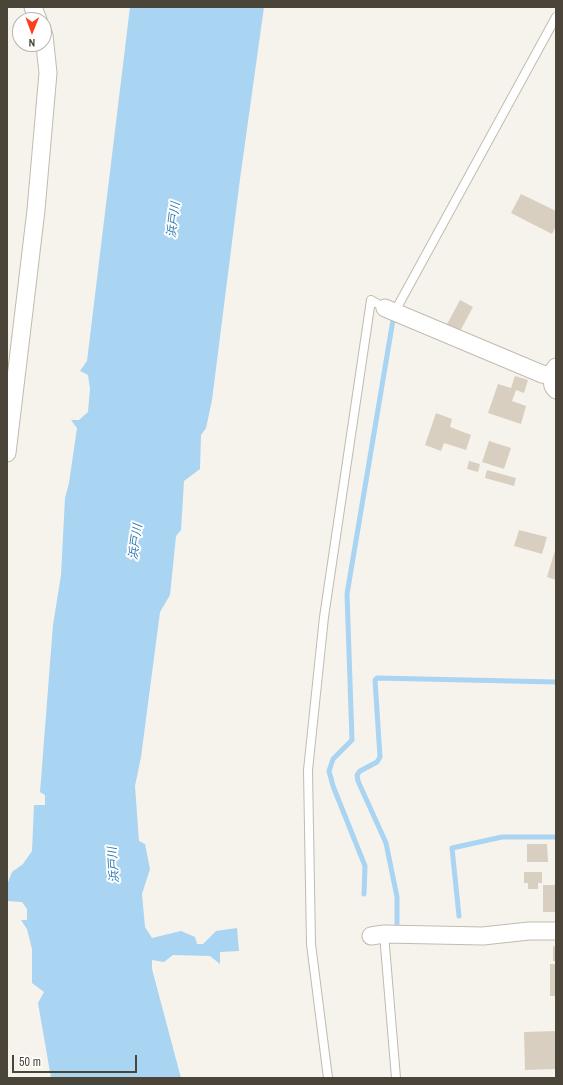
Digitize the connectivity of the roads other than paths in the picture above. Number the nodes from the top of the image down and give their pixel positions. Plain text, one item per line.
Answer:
1 (556, 16) edge
2 (46, 52) edge
3 (390, 311) junction
4 (554, 378) edge
5 (7, 454) edge
6 (556, 931) edge
7 (378, 935) joint
8 (328, 1078) edge
9 (396, 1078) edge

1 - 3 lane
2 - 5 street
3 - 4 street
3 - 8 lane
6 - 7 street
7 - 9 lane

